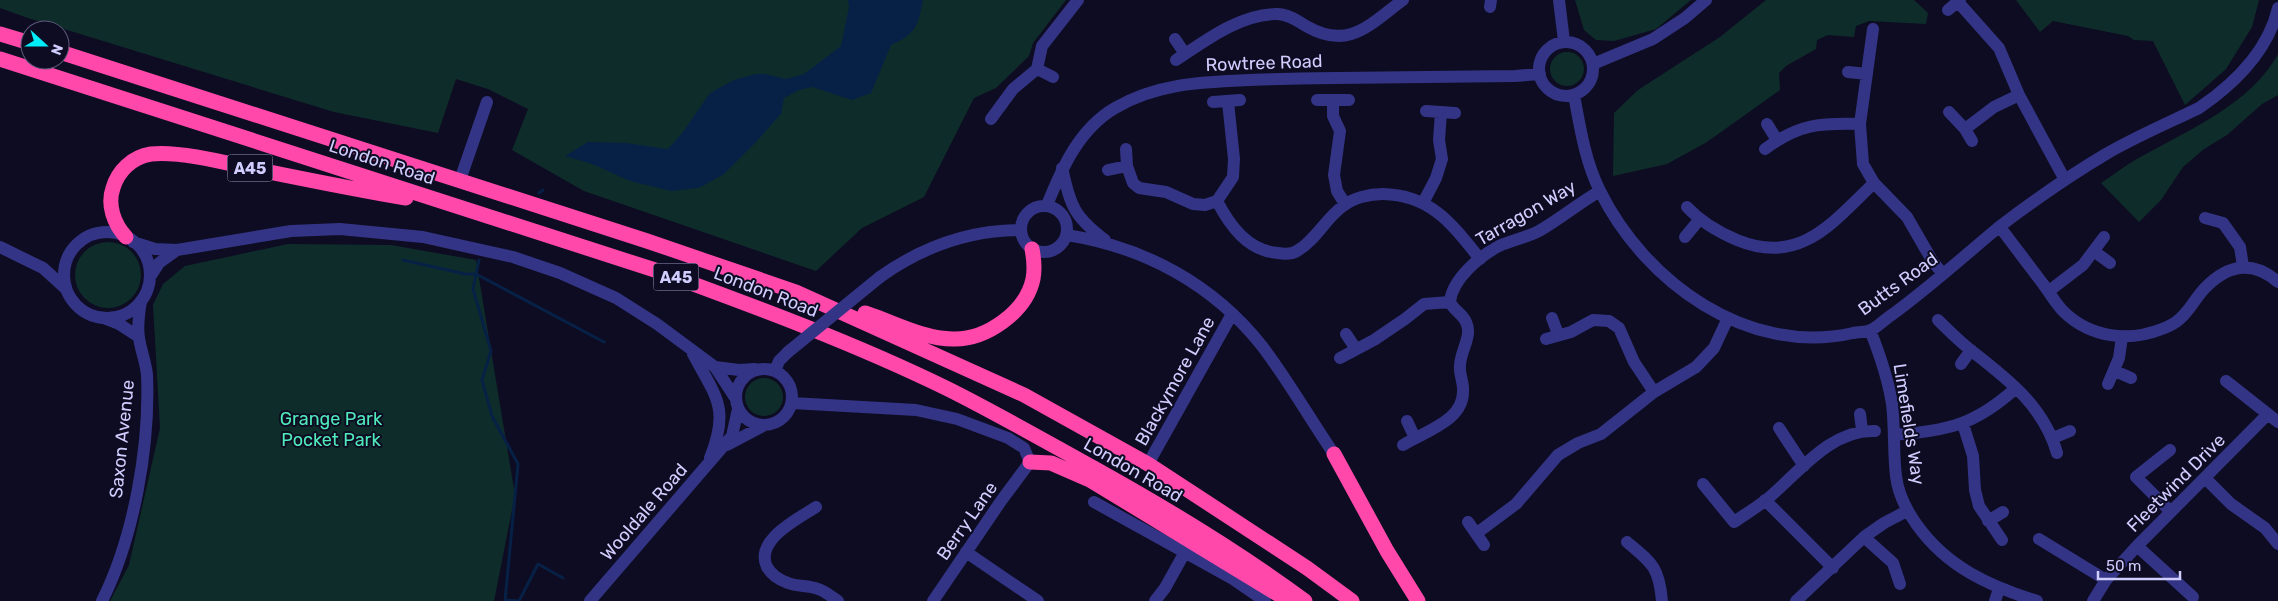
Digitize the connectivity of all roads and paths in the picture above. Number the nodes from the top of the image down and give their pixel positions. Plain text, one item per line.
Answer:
1 (1078, 0) edge
2 (1403, 0) edge
3 (1559, 0) edge
4 (1706, 0) edge
5 (1959, 1) edge
6 (2278, 8) edge
7 (1948, 10) dead end
8 (1873, 29) dead end
9 (0, 34) edge
10 (1175, 39) dead end
11 (20, 40) edge
12 (1564, 41) junction
13 (70, 55) edge
14 (0, 59) edge
15 (1593, 64) junction
16 (1037, 69) junction
17 (1848, 72) dead end
18 (1540, 74) junction
19 (1867, 74) junction
20 (1053, 77) dead end
21 (1574, 95) junction
22 (2019, 95) junction
23 (1317, 100) dead end
24 (1333, 100) junction
25 (1349, 100) dead end
26 (487, 102) dead end
27 (1213, 102) dead end
28 (1426, 111) dead end
29 (1441, 112) junction
30 (1949, 112) dead end
31 (1455, 113) dead end
32 (991, 119) dead end
33 (1767, 124) dead end
34 (1860, 124) junction
35 (1965, 129) junction
36 (1777, 140) junction
37 (1972, 141) dead end
38 (1126, 149) dead end
39 (1765, 149) dead end
40 (1127, 166) junction
41 (1062, 168) junction
42 (1108, 170) dead end
43 (460, 180) junction
44 (2065, 180) junction
45 (1874, 183) junction
46 (1600, 191) junction
47 (1217, 202) junction
48 (1423, 203) junction
49 (1345, 204) junction
50 (1047, 205) junction
51 (455, 206) junction
52 (1687, 207) dead end
53 (2205, 218) dead end
54 (1699, 220) junction
55 (2000, 227) junction
56 (1021, 230) junction
57 (1067, 235) junction
58 (1685, 237) dead end
59 (2104, 238) dead end
60 (130, 239) junction
61 (1110, 243) junction
62 (0, 246) edge
63 (1032, 249) junction
64 (178, 250) junction
65 (2095, 252) junction
66 (1480, 259) junction
67 (2110, 263) dead end
68 (2243, 266) junction
69 (1943, 274) junction
70 (150, 277) junction
71 (2278, 282) edge
72 (65, 288) junction
73 (2048, 291) junction
74 (796, 292) junction
75 (141, 300) junction
76 (1450, 302) junction
77 (1232, 314) junction
78 (105, 318) junction
79 (1552, 318) dead end
80 (1728, 318) junction
81 (1938, 320) dead end
82 (1870, 330) junction
83 (1346, 334) dead end
84 (1558, 334) junction
85 (139, 337) junction
86 (2122, 338) junction
87 (1546, 339) dead end
88 (1356, 349) junction
89 (1971, 350) junction
90 (691, 351) junction
91 (1340, 358) dead end
92 (1961, 364) dead end
93 (715, 367) junction
94 (759, 369) junction
95 (775, 371) junction
96 (2115, 371) junction
97 (2131, 378) dead end
98 (2226, 381) dead end
99 (2108, 384) dead end
100 (2016, 388) junction
101 (1654, 392) junction
102 (792, 403) junction
103 (737, 404) junction
104 (1860, 414) dead end
105 (2267, 414) junction
106 (1407, 421) dead end
107 (2278, 422) edge
108 (1963, 424) junction
109 (764, 426) junction
110 (1779, 428) dead end
111 (1862, 430) junction
112 (2070, 430) dead end
113 (1875, 431) dead end
114 (1894, 435) junction
115 (1415, 438) junction
116 (2053, 438) junction
117 (724, 446) junction
118 (1403, 446) dead end
119 (2170, 450) dead end
120 (2057, 453) dead end
121 (1334, 454) joint
122 (1030, 462) junction
123 (1148, 464) junction
124 (1804, 466) junction
125 (706, 467) junction
126 (2205, 478) junction
127 (1703, 484) dead end
128 (1765, 500) junction
129 (1094, 502) dead end
130 (816, 507) dead end
131 (1907, 511) junction
132 (2170, 511) junction
133 (2003, 512) dead end
134 (1988, 521) junction
135 (1468, 522) dead end
136 (1476, 533) junction
137 (1864, 537) junction
138 (2040, 539) dead end
139 (2002, 540) dead end
140 (1627, 542) dead end
141 (2278, 544) edge
142 (1484, 545) dead end
143 (2137, 546) junction
144 (966, 552) junction
145 (1185, 552) junction
146 (1833, 568) junction
147 (2106, 580) junction
148 (1900, 584) dead end
149 (1997, 595) edge
150 (2193, 597) dead end
151 (102, 601) edge
152 (590, 601) edge
153 (838, 601) edge
154 (934, 601) edge
155 (1038, 601) edge
156 (1155, 601) edge
157 (1265, 601) edge
158 (1289, 601) edge
159 (1305, 601) edge
160 (1352, 601) edge
161 (1418, 601) edge
162 (1662, 601) edge
163 (1796, 601) edge
164 (2037, 601) edge
165 (2093, 601) edge

1 - 16 street
2 - 10 street
3 - 12 street
4 - 15 street
5 - 7 street
5 - 22 street
6 - 44 street, Butts Road
8 - 19 street
9 - 11 highway
12 - 15 street
12 - 18 street
13 - 43 highway, London Road / A45
14 - 51 highway, London Road / A45
15 - 21 street
16 - 20 street
16 - 32 street
17 - 19 street
18 - 21 street
18 - 41 street, Rowtree Road
19 - 34 street
21 - 46 street, Butts Road
22 - 35 street
22 - 44 street
23 - 24 street
24 - 25 street
24 - 49 street
26 - 43 street
27 - 47 street
28 - 29 street
29 - 31 street
29 - 48 street
30 - 35 street
33 - 36 street
34 - 36 street
34 - 45 street
35 - 37 street
36 - 39 street
38 - 40 street
40 - 42 street
40 - 47 street
41 - 50 street, Rowtree Road
41 - 61 street
43 - 74 highway, London Road / A45
44 - 55 street, Butts Road
45 - 54 street
45 - 69 street
46 - 66 street, Tarragon Way
46 - 80 street, Butts Road
47 - 49 street
48 - 49 street
48 - 66 street
50 - 56 street
50 - 57 street
51 - 60 highway, A45
51 - 159 highway, London Road / A45
52 - 54 street
53 - 68 street
54 - 58 street
55 - 69 street, Butts Road
55 - 73 street
56 - 63 street
56 - 95 street, bridge
57 - 61 street
57 - 63 street
59 - 65 street
60 - 64 street
60 - 70 street
60 - 72 street
61 - 77 street
62 - 72 street
63 - 74 highway
64 - 70 street
64 - 90 street
65 - 67 street
65 - 73 street
66 - 76 street, Tarragon Way
68 - 71 street
68 - 86 street
69 - 82 street, Butts Road
70 - 75 street
72 - 78 street
73 - 86 street
74 - 123 highway, London Road / A45
75 - 78 street
75 - 85 street, Saxon Avenue
76 - 88 street
76 - 115 street
77 - 121 street
77 - 123 street, Blackymore Lane
78 - 85 street
79 - 84 street
80 - 82 street, Butts Road
80 - 101 street
81 - 89 street
82 - 114 street, Limefields Way
83 - 88 street
84 - 87 street
84 - 101 street
85 - 151 street, Saxon Avenue
86 - 96 street
88 - 91 street
89 - 92 street
89 - 100 street
90 - 93 street
90 - 125 street
93 - 94 street
93 - 103 street
94 - 95 street
94 - 103 street
95 - 102 street
96 - 97 street
96 - 99 street
98 - 105 street
100 - 108 street
100 - 116 street
101 - 136 street
102 - 109 street
102 - 122 street
103 - 109 street
103 - 117 street, Wooldale Road
104 - 111 street
105 - 107 street
105 - 126 street, Fleetwind Drive
106 - 115 street
108 - 114 street
108 - 134 street
109 - 117 street, Wooldale Road
110 - 124 street
111 - 113 street
111 - 124 street
112 - 116 street
114 - 131 street, Limefields Way
115 - 118 street
116 - 120 street
117 - 125 street, Wooldale Road
119 - 132 street
121 - 161 highway
122 - 144 street, Berry Lane
122 - 158 highway
123 - 160 highway, London Road / A45
124 - 128 street
125 - 152 street, Wooldale Road
126 - 132 street, Fleetwind Drive
126 - 141 street
127 - 128 street
128 - 146 street
129 - 145 street
130 - 153 street
131 - 137 street
131 - 149 street, Limefields Way
132 - 143 street, Fleetwind Drive
133 - 134 street
134 - 139 street
135 - 136 street
136 - 142 street
137 - 146 street
137 - 148 street
138 - 147 street
140 - 162 street
143 - 147 street, Fleetwind Drive
143 - 150 street
144 - 154 street, Berry Lane
144 - 155 street
145 - 156 street
145 - 157 street
146 - 163 street
147 - 165 street, Fleetwind Drive
149 - 164 street, Limefields Way

